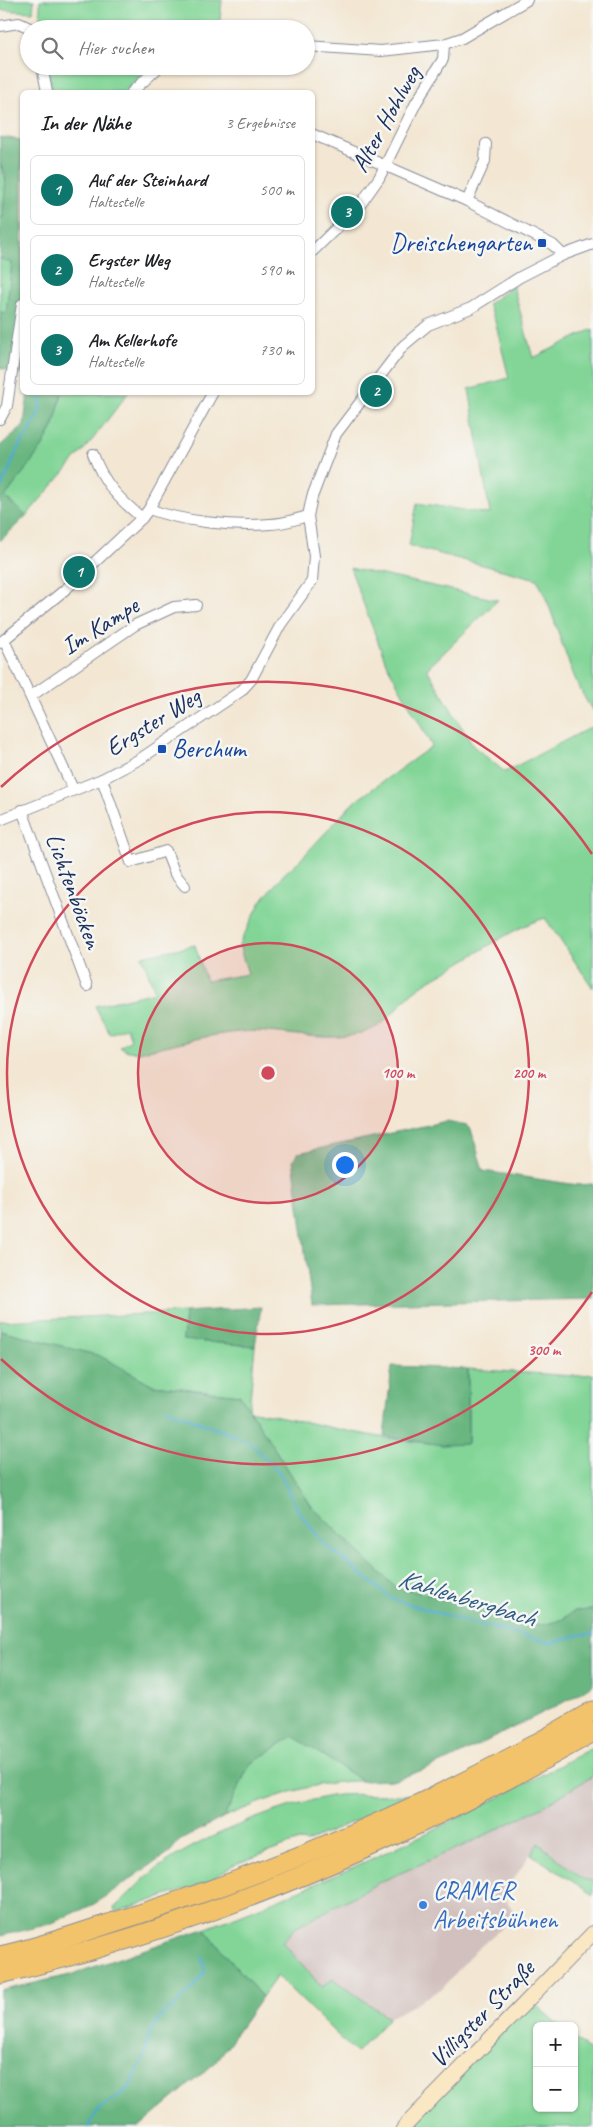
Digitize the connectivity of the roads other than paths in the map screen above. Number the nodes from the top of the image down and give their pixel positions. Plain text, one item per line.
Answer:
1 (527, 0) edge
2 (20, 23) edge
3 (0, 26) edge
4 (444, 44) junction
5 (315, 47) edge
6 (44, 75) edge
7 (150, 75) edge
8 (47, 90) edge
9 (134, 90) edge
10 (315, 135) edge
11 (486, 144) dead end
12 (386, 166) junction
13 (467, 201) junction
14 (593, 244) edge
15 (315, 249) edge
16 (563, 255) junction
17 (20, 318) edge
18 (211, 395) edge
19 (0, 419) edge
20 (93, 454) dead end
21 (149, 509) junction
22 (308, 516) junction
23 (142, 518) junction
24 (196, 604) dead end
25 (2, 641) edge
26 (31, 696) junction
27 (102, 779) junction
28 (72, 790) junction
29 (22, 810) junction
30 (0, 820) edge
31 (185, 886) dead end
32 (87, 986) dead end
33 (593, 1711) edge
34 (593, 1732) edge
35 (593, 1933) edge
36 (0, 1956) edge
37 (0, 1974) edge
38 (404, 2127) edge

1 - 4 street
2 - 3 street
4 - 5 street
4 - 12 street, Alter Hohlweg
6 - 8 street
7 - 9 street
10 - 12 street
11 - 13 street
12 - 13 street
12 - 15 street, Alter Hohlweg
13 - 16 street
14 - 16 street, Ergster Weg
16 - 22 street, Ergster Weg
17 - 19 street
18 - 21 street
20 - 23 street
21 - 22 street
21 - 23 street
22 - 27 street, Ergster Weg
23 - 25 street
24 - 26 street, Im Kampe
25 - 26 street
26 - 28 street
27 - 28 street, Ergster Weg
27 - 31 street, Ergster Weg
28 - 29 street, Ergster Weg
29 - 30 street, Ergster Weg
29 - 32 street, Lichtenböcken
33 - 36 highway
34 - 37 highway
35 - 38 main road, Villigster Straße

